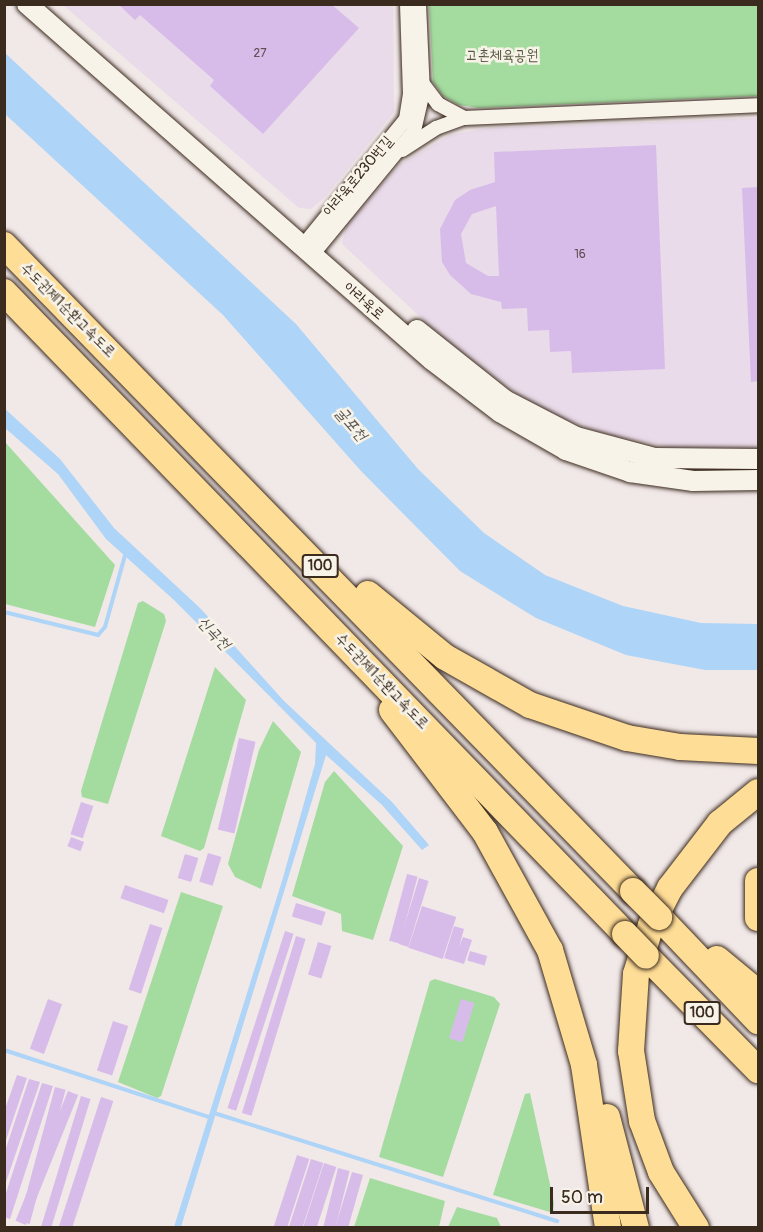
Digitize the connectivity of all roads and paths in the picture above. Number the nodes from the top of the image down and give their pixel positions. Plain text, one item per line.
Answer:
1 (27, 4) edge
2 (46, 4) edge
3 (407, 4) edge
4 (419, 4) edge
5 (423, 84) junction
6 (759, 105) edge
7 (464, 118) junction
8 (402, 150) junction
9 (4, 245) edge
10 (311, 246) junction
11 (4, 292) edge
12 (759, 459) edge
13 (759, 480) edge
14 (300, 544) junction
15 (338, 634) junction
16 (759, 751) edge
17 (759, 792) edge
18 (759, 880) edge
19 (659, 917) junction
20 (759, 918) edge
21 (565, 988) junction
22 (759, 993) edge
23 (759, 1021) edge
24 (759, 1070) edge
25 (608, 1227) edge
26 (636, 1227) edge
27 (696, 1227) edge

1 - 10 street, 아라육로
2 - 10 street, 아라육로
3 - 10 street, 아라육로230번길
4 - 5 street, 아라육로230번길
5 - 7 street
5 - 8 street, 아라육로230번길
6 - 7 street
7 - 8 street
8 - 10 street, 아라육로230번길
9 - 14 highway, 수도권제1순환고속도로 / 100
10 - 12 street, 아라육로
10 - 13 street, 아라육로
11 - 15 highway, 수도권제1순환고속도로 / 100
14 - 16 highway
14 - 19 highway, 수도권제1순환고속도로 / 100, bridge
15 - 21 highway
15 - 24 highway, 수도권제1순환고속도로 / 100, bridge
17 - 27 highway
18 - 20 highway
19 - 22 highway
19 - 23 highway, 수도권제1순환고속도로 / 100
21 - 25 highway
21 - 26 highway

